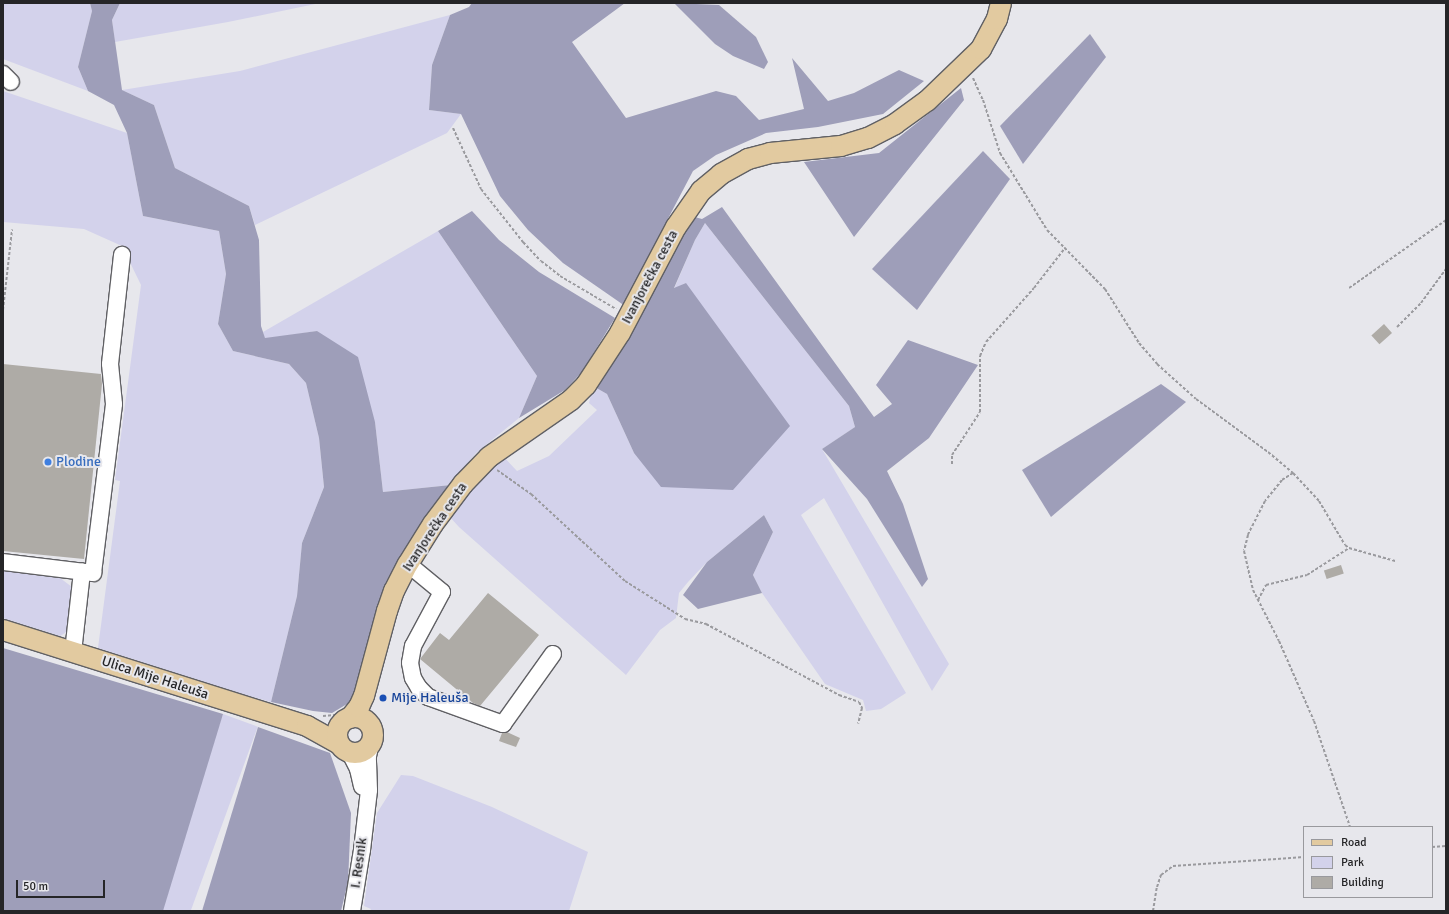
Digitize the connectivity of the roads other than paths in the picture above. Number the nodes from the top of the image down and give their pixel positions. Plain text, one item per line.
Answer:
1 (1001, 3) edge
2 (122, 255) dead end
3 (3, 562) edge
4 (408, 564) junction
5 (82, 572) junction
6 (3, 630) edge
7 (73, 652) junction
8 (376, 652) junction
9 (553, 654) dead end
10 (347, 719) junction
11 (307, 726) junction
12 (371, 739) junction
13 (344, 748) junction
14 (366, 816) junction
15 (352, 911) edge

1 - 4 main road, Ivanjorečka cesta
2 - 5 street
3 - 5 street
4 - 8 main road, Ivanjorečka cesta
4 - 9 street
5 - 7 street
6 - 7 main road, Ulica Mije Haleuša
7 - 11 main road, Ulica Mije Haleuša
8 - 10 main road, Ivanjorečka cesta
8 - 12 main road, Ivanjorečka cesta
10 - 11 main road, Ulica Mije Haleuša
10 - 12 main road
10 - 13 main road
11 - 13 main road, Ulica Mije Haleuša
12 - 13 main road
12 - 14 street, I. Resnik
13 - 14 street, I. Resnik
14 - 15 street, I. Resnik

